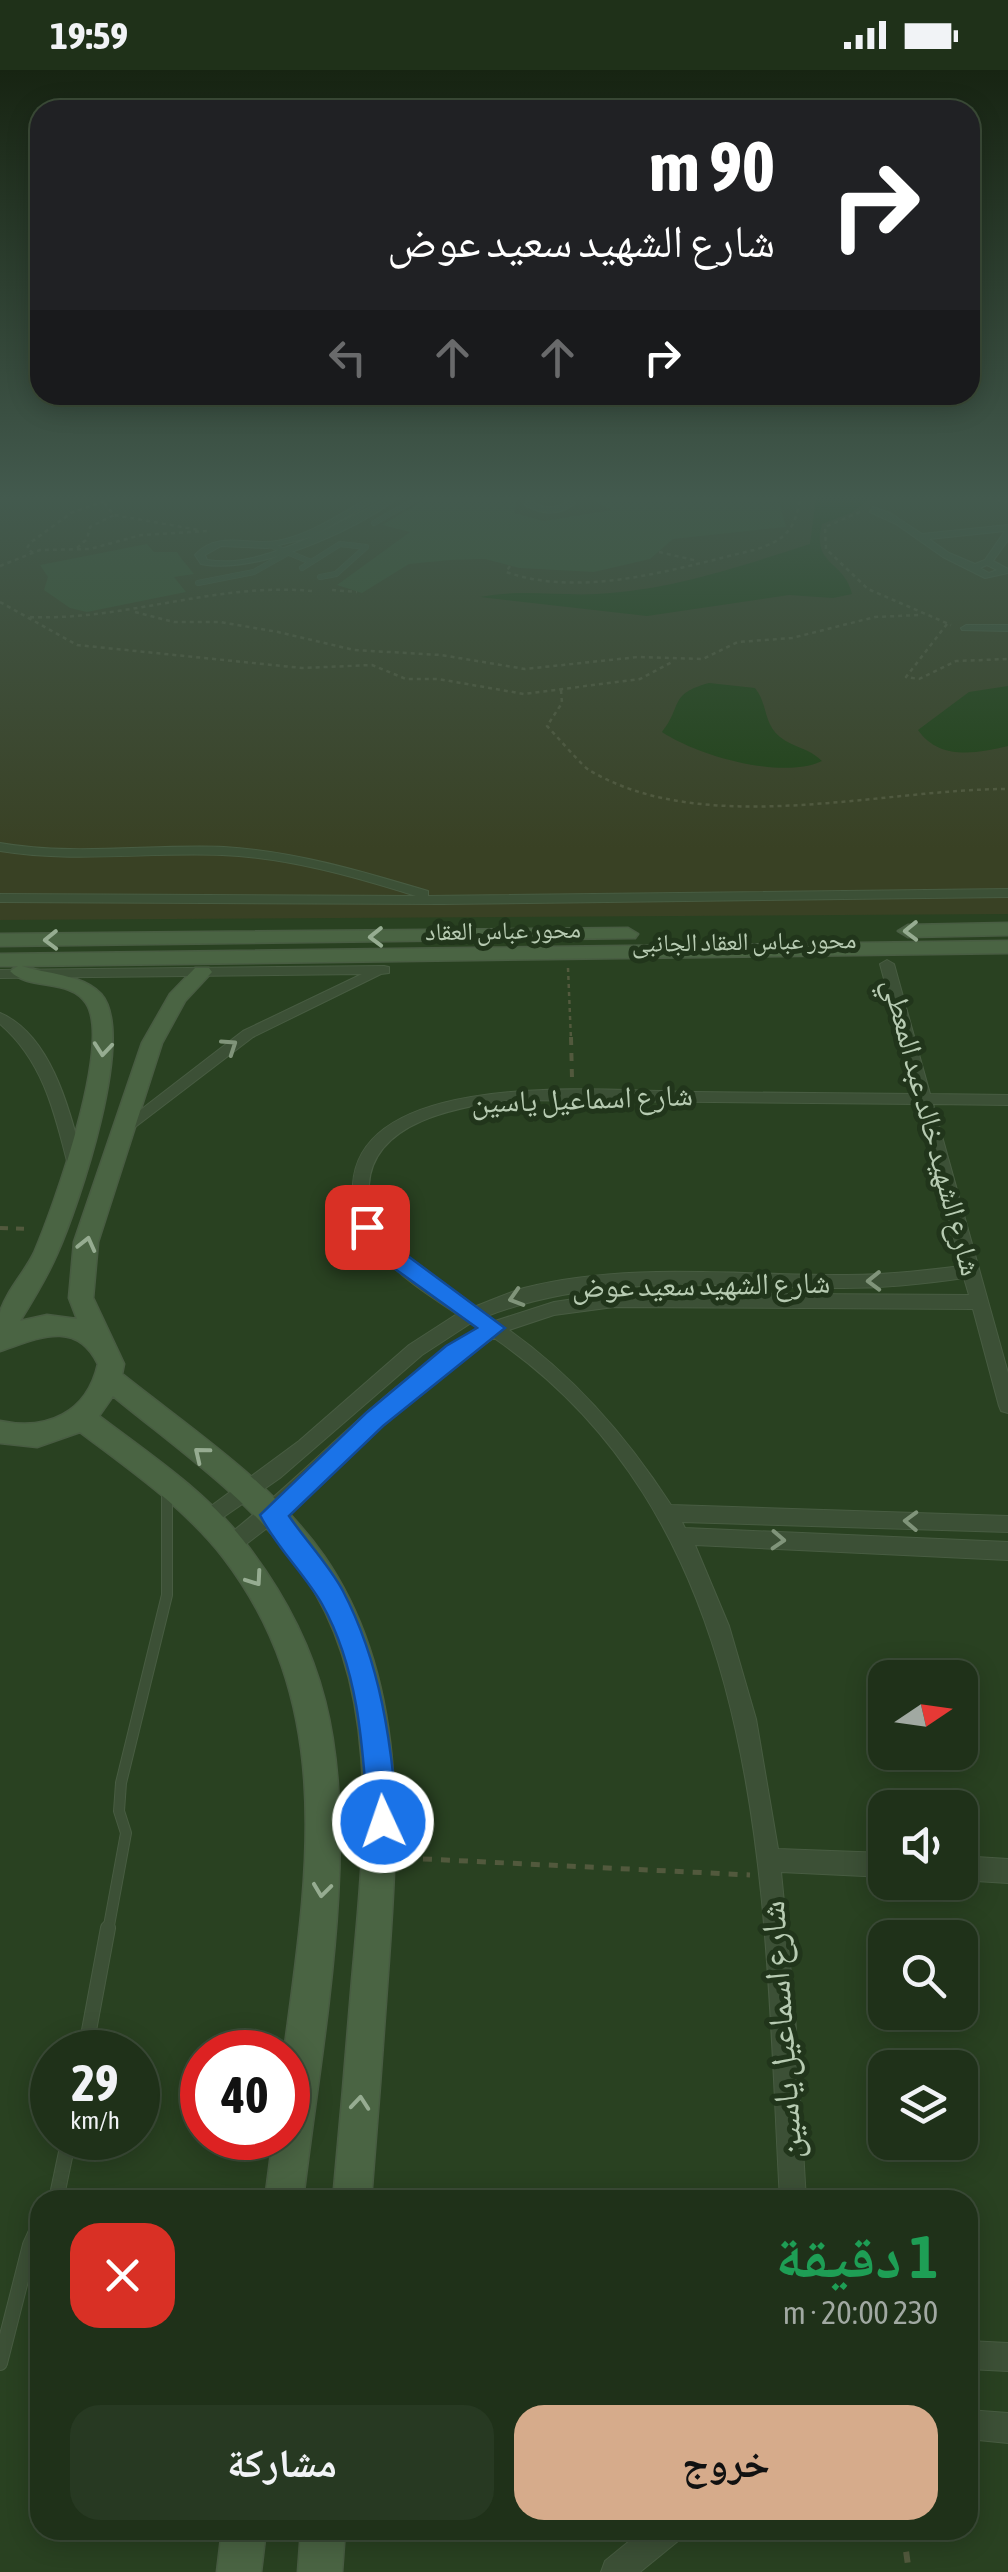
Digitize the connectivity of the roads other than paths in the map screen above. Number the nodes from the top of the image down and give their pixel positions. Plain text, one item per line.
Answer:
1 (966, 628) road end
2 (1008, 628) edge
3 (0, 848) edge
4 (1008, 892) edge
5 (0, 898) edge
6 (442, 900) junction
7 (1008, 929) edge
8 (730, 933) junction
9 (0, 940) edge
10 (664, 942) junction
11 (750, 949) junction
12 (1003, 956) edge
13 (0, 960) edge
14 (887, 964) junction
15 (297, 965) junction
16 (15, 969) edge
17 (384, 970) junction
18 (202, 972) junction
19 (0, 1017) edge
20 (924, 1098) junction
21 (1008, 1100) edge
22 (126, 1129) junction
23 (75, 1162) junction
24 (971, 1270) junction
25 (980, 1302) junction
26 (472, 1314) junction
27 (494, 1328) junction
28 (0, 1332) edge
29 (97, 1338) junction
30 (0, 1341) edge
31 (110, 1379) junction
32 (1008, 1406) edge
33 (82, 1418) junction
34 (0, 1432) edge
35 (167, 1485) junction
36 (248, 1493) junction
37 (669, 1513) junction
38 (273, 1515) junction
39 (846, 1519) junction
40 (206, 1522) junction
41 (1008, 1524) edge
42 (680, 1536) junction
43 (849, 1544) junction
44 (230, 1545) junction
45 (1008, 1551) edge
46 (868, 1865) edge
47 (770, 1868) junction
48 (978, 1869) edge
49 (1008, 1870) edge
50 (89, 2030) edge
51 (65, 2160) edge
52 (58, 2190) edge
53 (285, 2190) edge
54 (353, 2190) edge
55 (792, 2190) edge
56 (30, 2257) edge
57 (978, 2356) edge
58 (1008, 2357) edge
59 (0, 2363) edge
60 (978, 2426) edge
61 (1008, 2428) edge
62 (243, 2540) edge
63 (323, 2540) edge
64 (655, 2540) edge
65 (239, 2572) edge
66 (320, 2572) edge
67 (616, 2572) edge

1 - 2 street
3 - 6 street
4 - 6 street
5 - 6 street
7 -> 8 street, محور عباس العقاد
8 - 10 street, محور عباس العقاد
8 - 11 street
10 -> 9 street, محور عباس العقاد
10 - 11 street, محور عباس العقاد
10 - 15 street, محور عباس العقاد
11 - 12 street, محور عباس العقاد
12 - 14 street, محور عباس العقاد الجانبى
13 - 16 street, محور عباس العقاد
14 - 17 street, محور عباس العقاد الجانبى
14 - 20 street, شارع الشهيد خالد عبد المعطي
15 - 16 street, محور عباس العقاد
15 - 17 street, محور عباس العقاد الجانبى
15 - 18 street, محور عباس العقاد الجانبى
16 - 18 street, محور عباس العقاد الجانبى
16 -> 23 street
22 -> 17 street
18 - 22 street
19 - 23 street
20 - 21 street, شارع اسماعيل ياسين
20 - 24 street, شارع الشهيد خالد عبد المعطي
20 - 26 street, شارع اسماعيل ياسين
29 -> 22 street
23 - 28 street
24 - 25 street, شارع الشهيد خالد عبد المعطي
24 -> 26 street, شارع الشهيد سعيد عوض
25 - 27 street, شارع الشهيد سعيد عوض
25 - 32 street, شارع الشهيد خالد عبد المعطي
26 - 27 street, شارع اسماعيل ياسين
26 - 36 street, شارع الشهيد سعيد عوض
27 - 37 street, شارع اسماعيل ياسين
27 - 38 street, شارع الشهيد سعيد عوض
29 - 30 street
29 - 31 street
31 - 33 street
36 -> 31 street
33 - 34 street
33 - 35 street
35 - 40 street
35 - 50 lane
36 - 38 street
36 - 40 street, شارع الشهيد سعيد عوض
37 - 39 street
37 - 42 street, شارع اسماعيل ياسين
38 - 44 street, شارع الشهيد سعيد عوض
54 -> 38 street
41 -> 39 street
39 - 43 street
40 - 44 street
42 -> 43 street
42 - 47 street, شارع اسماعيل ياسين
43 - 45 street
44 -> 53 street
46 - 47 street, شارع اسماعيل ياسين
47 - 55 street, شارع اسماعيل ياسين
48 - 49 street
51 - 52 lane
56 - 59 lane
57 - 58 street
60 - 61 street
62 - 65 street
63 - 66 street
64 - 67 street

